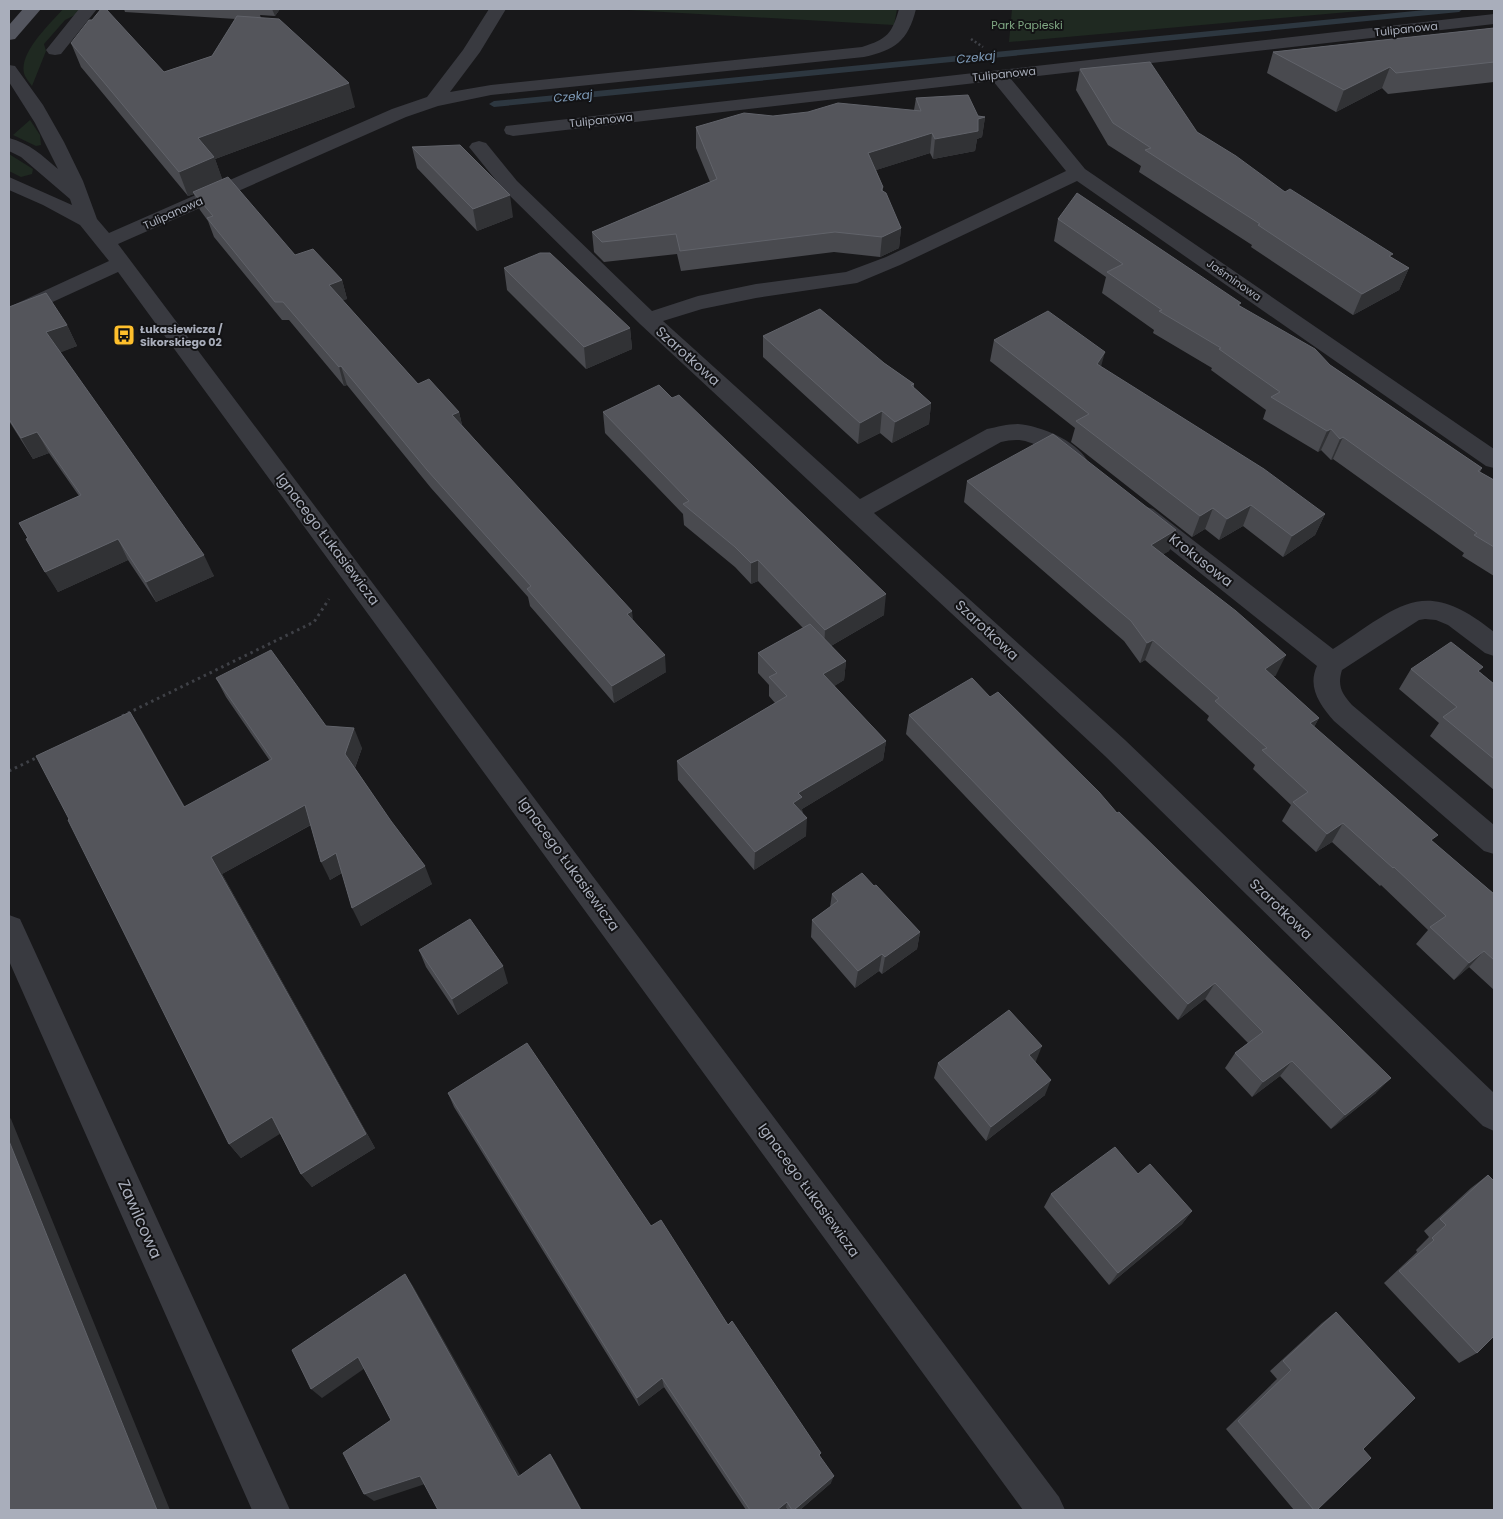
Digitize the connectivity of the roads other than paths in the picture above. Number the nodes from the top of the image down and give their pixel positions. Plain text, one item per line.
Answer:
1 (32, 9) edge
2 (88, 9) edge
3 (497, 9) edge
4 (907, 9) edge
5 (1494, 19) edge
6 (9, 35) edge
7 (54, 50) dead end
8 (9, 70) edge
9 (998, 75) junction
10 (434, 101) junction
11 (513, 130) dead end
12 (9, 144) edge
13 (479, 147) dead end
14 (1078, 173) junction
15 (13, 186) edge
16 (99, 231) junction
17 (9, 315) edge
18 (648, 319) junction
19 (1494, 460) edge
20 (1095, 476) edge
21 (1126, 500) edge
22 (858, 511) junction
23 (1494, 646) edge
24 (1332, 663) junction
25 (1494, 842) edge
26 (9, 928) edge
27 (1494, 1115) edge
28 (271, 1510) edge
29 (1046, 1510) edge

1 - 6 main road
2 - 7 street
3 - 10 street
4 - 10 street, Tulipanowa
5 - 9 street, Tulipanowa
8 - 16 street
9 - 11 street, Tulipanowa
9 - 14 street, Jaśminowa
10 - 16 street, Tulipanowa
12 - 16 street
13 - 18 street, Szarotkowa
14 - 18 street
14 - 19 street, Jaśminowa
15 - 16 street
16 - 17 street, Tulipanowa
16 - 29 street, Ignacego Łukasiewicza
18 - 22 street, Szarotkowa
20 - 22 street
21 - 24 street, Krokusowa
22 - 27 street, Szarotkowa
23 - 24 street
24 - 25 street
26 - 28 street, Zawilcowa

